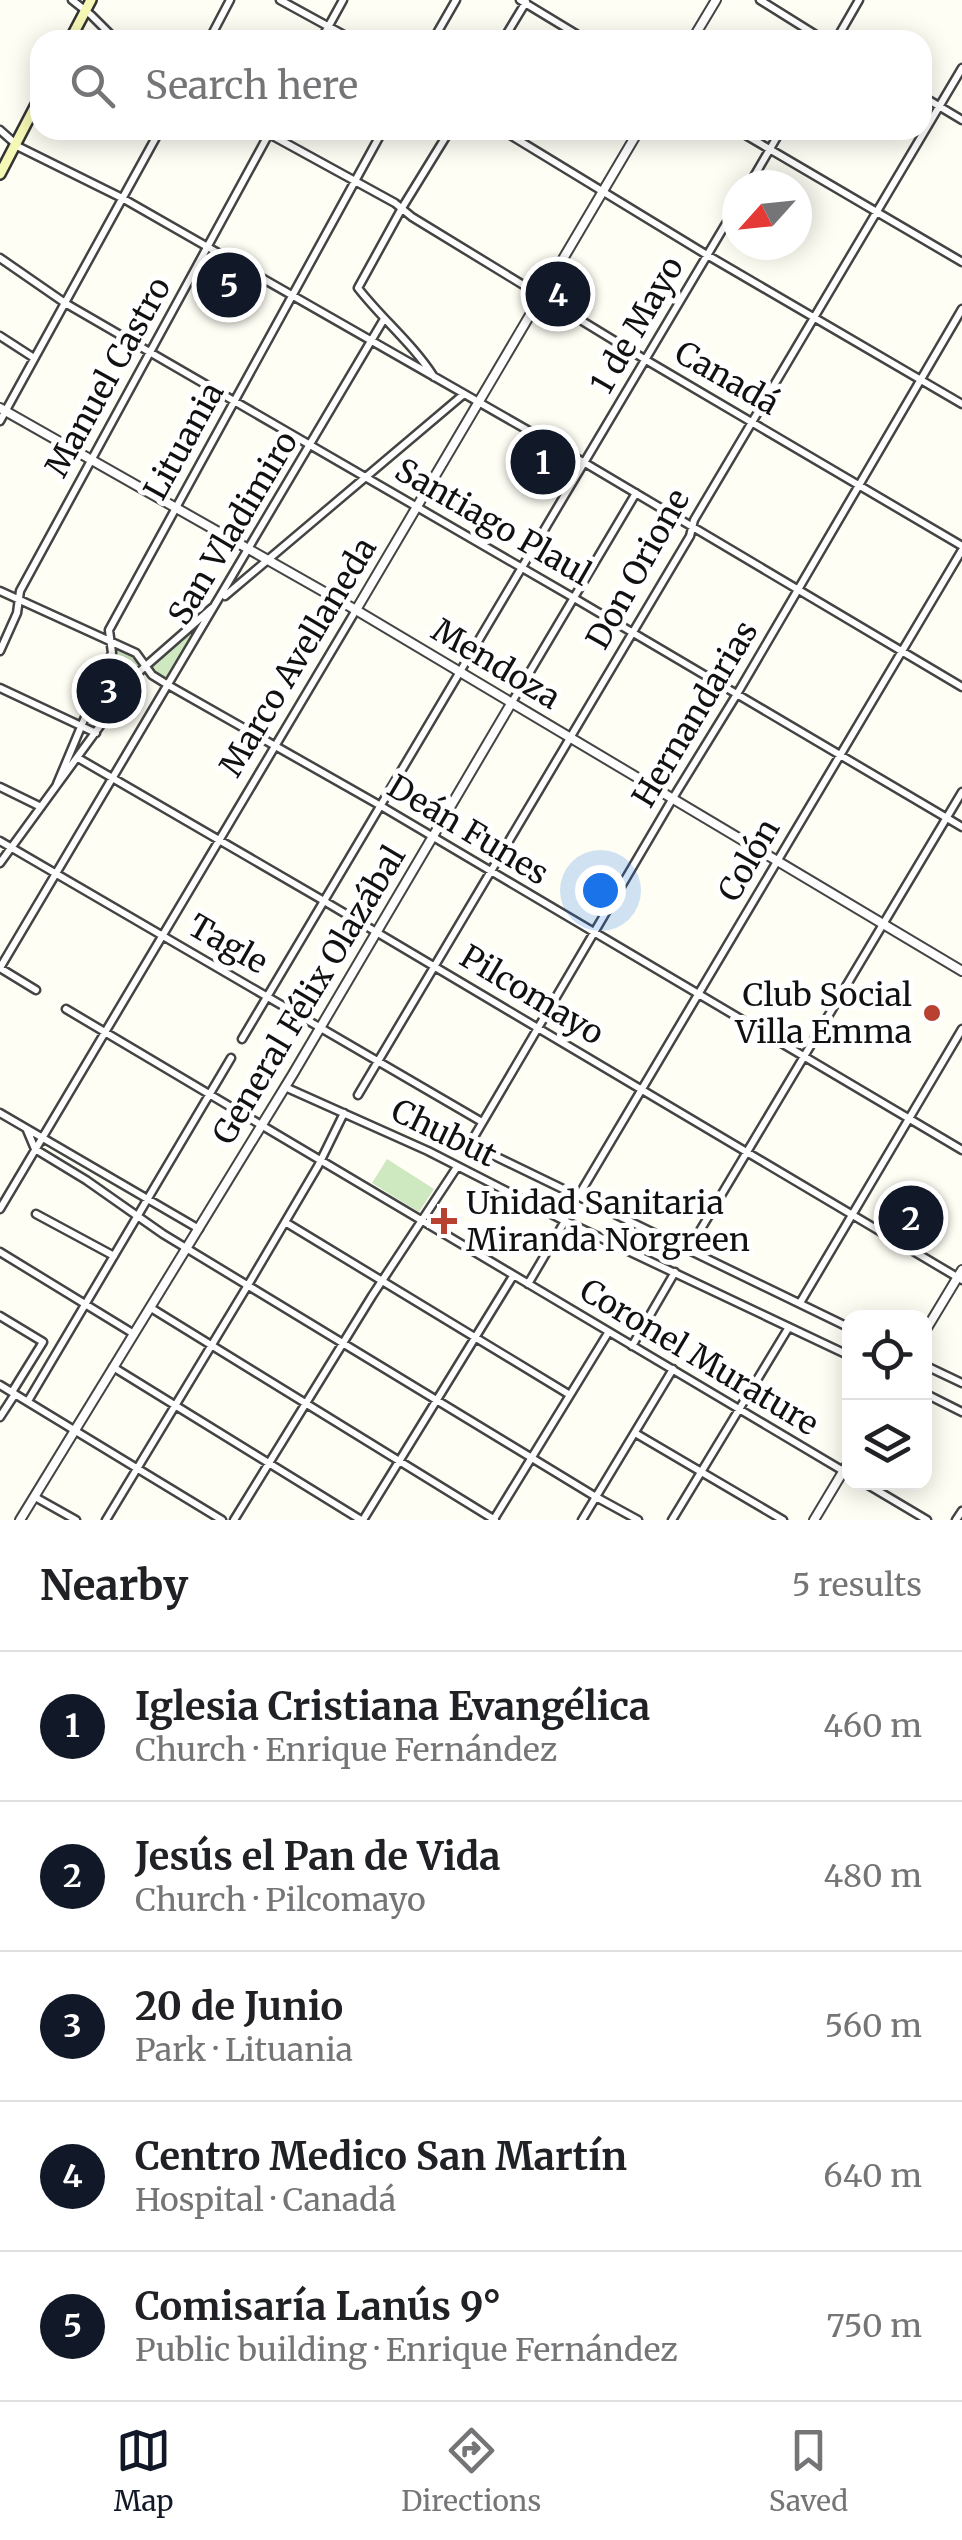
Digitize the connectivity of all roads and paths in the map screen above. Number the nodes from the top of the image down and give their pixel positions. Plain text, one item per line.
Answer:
1 (72, 0) edge
2 (230, 0) edge
3 (280, 0) edge
4 (343, 0) edge
5 (456, 0) edge
6 (716, 0) edge
7 (760, 0) edge
8 (859, 0) edge
9 (524, 1) edge
10 (88, 5) edge
11 (328, 26) junction
12 (75, 30) edge
13 (108, 30) edge
14 (214, 30) edge
15 (326, 30) edge
16 (335, 30) edge
17 (439, 30) edge
18 (508, 30) edge
19 (570, 30) edge
20 (698, 30) edge
21 (808, 30) edge
22 (842, 30) edge
23 (962, 68) edge
24 (932, 102) edge
25 (940, 106) junction
26 (30, 117) edge
27 (932, 119) edge
28 (962, 120) edge
29 (0, 130) edge
30 (154, 140) edge
31 (262, 140) edge
32 (283, 140) edge
33 (377, 140) edge
34 (444, 140) edge
35 (518, 140) edge
36 (633, 140) edge
37 (755, 140) edge
38 (776, 140) edge
39 (919, 140) edge
40 (16, 144) junction
41 (770, 149) junction
42 (757, 170) edge
43 (0, 174) edge
44 (354, 181) junction
45 (602, 192) junction
46 (122, 198) junction
47 (402, 208) junction
48 (876, 212) junction
49 (722, 230) edge
50 (208, 247) junction
51 (707, 255) junction
52 (0, 258) edge
53 (962, 262) edge
54 (291, 296) junction
55 (541, 296) junction
56 (65, 303) junction
57 (962, 309) edge
58 (814, 316) junction
59 (384, 320) junction
60 (0, 336) edge
61 (372, 340) junction
62 (150, 353) junction
63 (34, 358) junction
64 (646, 360) junction
65 (435, 378) junction
66 (920, 380) junction
67 (464, 394) junction
68 (234, 401) junction
69 (478, 402) junction
70 (962, 404) edge
71 (3, 409) edge
72 (0, 421) edge
73 (751, 421) junction
74 (310, 445) junction
75 (90, 460) junction
76 (585, 463) junction
77 (365, 477) junction
78 (858, 484) junction
79 (636, 493) junction
80 (416, 506) junction
81 (176, 509) junction
82 (693, 526) junction
83 (962, 548) edge
84 (249, 549) junction
85 (267, 560) junction
86 (523, 568) junction
87 (798, 589) junction
88 (0, 591) edge
89 (574, 598) junction
90 (19, 600) junction
91 (219, 602) junction
92 (356, 610) junction
93 (632, 632) junction
94 (111, 642) junction
95 (0, 651) edge
96 (903, 652) junction
97 (145, 665) junction
98 (460, 672) junction
99 (168, 685) junction
100 (962, 687) edge
101 (0, 688) edge
102 (737, 694) junction
103 (512, 702) junction
104 (80, 726) junction
105 (96, 733) junction
106 (570, 738) junction
107 (274, 746) junction
108 (841, 755) junction
109 (78, 758) junction
110 (112, 778) junction
111 (56, 784) junction
112 (0, 787) edge
113 (962, 792) edge
114 (673, 798) junction
115 (381, 806) junction
116 (41, 807) junction
117 (946, 818) junction
118 (962, 827) edge
119 (432, 837) junction
120 (219, 840) junction
121 (0, 841) edge
122 (11, 848) junction
123 (778, 861) junction
124 (0, 863) edge
125 (490, 872) junction
126 (57, 873) junction
127 (324, 901) junction
128 (884, 924) junction
129 (376, 932) junction
130 (594, 933) junction
131 (164, 935) junction
132 (433, 966) junction
133 (0, 968) edge
134 (962, 971) edge
135 (36, 990) dead end
136 (700, 995) junction
137 (268, 996) junction
138 (66, 1009) dead end
139 (320, 1026) junction
140 (538, 1028) junction
141 (962, 1029) edge
142 (104, 1034) junction
143 (242, 1039) dead end
144 (231, 1058) dead end
145 (805, 1058) junction
146 (378, 1060) junction
147 (285, 1087) junction
148 (642, 1090) junction
149 (210, 1093) junction
150 (358, 1095) dead end
151 (0, 1112) edge
152 (344, 1113) junction
153 (910, 1120) junction
154 (482, 1122) junction
155 (262, 1125) junction
156 (27, 1130) junction
157 (42, 1136) junction
158 (472, 1144) joint
159 (34, 1149) junction
160 (962, 1150) edge
161 (748, 1152) junction
162 (320, 1160) junction
163 (456, 1166) junction
164 (579, 1196) junction
165 (148, 1198) junction
166 (0, 1209) edge
167 (36, 1214) dead end
168 (852, 1215) junction
169 (138, 1216) junction
170 (565, 1220) junction
171 (420, 1221) junction
172 (286, 1222) junction
173 (199, 1230) junction
174 (188, 1249) junction
175 (689, 1249) junction
176 (0, 1252) edge
177 (114, 1256) junction
178 (675, 1272) junction
179 (514, 1276) junction
180 (961, 1276) edge
181 (382, 1281) junction
182 (528, 1284) junction
183 (248, 1286) junction
184 (800, 1303) junction
185 (85, 1304) junction
186 (151, 1308) junction
187 (0, 1316) edge
188 (932, 1321) edge
189 (842, 1324) edge
190 (789, 1327) junction
191 (608, 1332) junction
192 (134, 1334) junction
193 (475, 1338) junction
194 (344, 1344) junction
195 (212, 1345) junction
196 (632, 1346) junction
197 (842, 1352) edge
198 (113, 1368) junction
199 (672, 1369) junction
200 (932, 1369) edge
201 (962, 1383) edge
202 (0, 1385) edge
203 (14, 1393) junction
204 (570, 1395) junction
205 (932, 1397) edge
206 (437, 1400) junction
207 (28, 1401) junction
208 (306, 1404) junction
209 (175, 1406) junction
210 (738, 1409) junction
211 (962, 1412) edge
212 (0, 1418) edge
213 (74, 1430) junction
214 (635, 1432) junction
215 (532, 1457) junction
216 (400, 1461) junction
217 (269, 1464) junction
218 (137, 1468) junction
219 (700, 1471) junction
220 (842, 1471) edge
221 (842, 1479) edge
222 (876, 1490) edge
223 (596, 1496) junction
224 (35, 1497) junction
225 (962, 1511) edge
226 (63, 1517) edge
227 (20, 1520) edge
228 (76, 1520) edge
229 (106, 1520) edge
230 (222, 1520) edge
231 (234, 1520) edge
232 (362, 1520) edge
233 (494, 1520) edge
234 (582, 1520) edge
235 (638, 1520) edge
236 (672, 1520) edge
237 (783, 1520) edge
238 (814, 1520) edge
239 (927, 1520) edge
240 (956, 1520) edge

1 - 10 street
2 - 14 street
3 - 11 street
4 - 11 street
5 - 17 street
6 - 20 street
7 - 21 street
8 - 22 street
9 - 18 street
9 - 19 street
10 - 12 main road
10 - 13 street
11 - 15 street
11 - 16 street
23 - 25 street, Don Orione
24 - 25 street
25 - 27 street, Don Orione
25 - 28 street
26 - 40 main road
29 - 40 street
30 - 46 street
31 - 50 street, Manuel Castro
32 - 44 street, Canadá
33 - 44 street, Lituania
34 - 47 street
35 - 45 street
36 - 45 street, Marco Avellaneda
37 - 41 street
38 - 41 street
39 - 48 street, Don Orione
40 - 43 main road
40 - 46 street
41 - 42 street
41 - 48 street
44 - 47 street, Canadá
44 - 54 street, Lituania
45 - 51 street
45 - 55 street, Marco Avellaneda
46 - 50 street
46 - 56 street
47 - 55 street, Canadá
47 - 59 street
48 - 53 street
48 - 58 street, Don Orione
49 - 51 street, 1 de Mayo
50 - 54 street
50 - 62 street, Manuel Castro
51 - 58 street
51 - 64 street, 1 de Mayo
52 - 56 street, Santiago Plaul
54 - 61 street
54 - 68 street, Lituania
55 - 64 street, Canadá
55 - 69 street, Marco Avellaneda
56 - 62 street, Santiago Plaul
56 - 63 street
57 - 66 street, Hernandarias
58 - 66 street
58 - 73 street, Don Orione
59 - 61 street, San Vladimiro
59 - 65 street
60 - 63 street
61 - 65 street
61 - 74 street, San Vladimiro
62 - 68 street, Santiago Plaul
62 - 75 street, Manuel Castro
63 - 71 street
64 - 73 street, Canadá
64 - 76 street, 1 de Mayo
65 - 67 street
66 - 70 street
66 - 78 street, Hernandarias
67 - 69 street
67 - 77 street
68 - 74 street, Santiago Plaul
68 - 81 street, Lituania
69 - 76 street
69 - 80 street, Marco Avellaneda
71 - 72 street
71 - 75 street, Mendoza
73 - 78 street, Canadá
73 - 82 street, Don Orione
74 - 77 street, Santiago Plaul
74 - 84 street, San Vladimiro
75 - 81 street, Mendoza
75 - 90 street, Manuel Castro
76 - 79 street
76 - 86 street, 1 de Mayo
77 - 80 street, Santiago Plaul
77 - 85 street
78 - 83 street, Canadá
78 - 87 street, Hernandarias
79 - 82 street
79 - 89 street, General Félix Olazábal
80 - 86 street, Santiago Plaul
80 - 92 street, Marco Avellaneda
81 - 84 street, Mendoza
81 - 94 street, Lituania
82 - 87 street
82 - 93 street, Don Orione
83 - 96 street, Colón
84 - 85 street, Mendoza
84 - 91 street, San Vladimiro
85 - 91 street
85 - 92 street, Mendoza
86 - 89 street, Santiago Plaul
86 - 98 street, 1 de Mayo
87 - 96 street
87 - 102 street, Hernandarias
88 - 90 street, Deán Funes
89 - 93 street, Santiago Plaul
89 - 103 street, General Félix Olazábal
90 - 94 street, Deán Funes
90 - 95 street, Manuel Castro
91 - 97 street
91 - 99 street, San Vladimiro
92 - 98 street, Mendoza
92 - 107 street, Marco Avellaneda
93 - 102 street, Santiago Plaul
93 - 106 street, Don Orione
94 - 97 street, Deán Funes
94 - 104 street, Lituania
96 - 100 street
96 - 108 street, Colón
97 - 99 street, Deán Funes
97 - 105 street
98 - 103 street, Mendoza
98 - 115 street, 1 de Mayo
99 - 107 street, Deán Funes
99 - 110 street, San Vladimiro
101 - 104 street
102 - 108 street, Santiago Plaul
102 - 114 street, Hernandarias
103 - 106 street, Mendoza
103 - 119 street, General Félix Olazábal
104 - 105 street
104 - 111 street, Lituania
105 - 109 street
106 - 114 street, Mendoza
106 - 125 street, Don Orione
107 - 115 street, Deán Funes
107 - 120 street, Marco Avellaneda
108 - 117 street, Santiago Plaul
108 - 123 street, Colón
109 - 110 street, Pilcomayo
109 - 111 street
110 - 120 street, Pilcomayo
110 - 126 street, San Vladimiro
111 - 116 street
112 - 116 street
113 - 117 street
114 - 123 street, Mendoza
114 - 130 street, Hernandarias
115 - 119 street, Deán Funes
115 - 127 street, 1 de Mayo
116 - 122 street
117 - 118 street, Santiago Plaul
117 - 128 street
119 - 125 street, Deán Funes
119 - 129 street, General Félix Olazábal
120 - 127 street, Pilcomayo
120 - 131 street, Marco Avellaneda
121 - 122 street, Tagle
122 - 124 street
122 - 126 street, Tagle
123 - 128 street, Mendoza
123 - 136 street, Colón
125 - 130 street, Deán Funes
125 - 132 street, Don Orione
126 - 131 street, Tagle
126 - 133 street, San Vladimiro
127 - 129 street, Pilcomayo
127 - 137 street, 1 de Mayo
128 - 134 street, Mendoza
128 - 145 street
129 - 132 street, Pilcomayo
129 - 139 street, General Félix Olazábal
130 - 136 street, Deán Funes
130 - 140 street, Hernandarias
131 - 137 street, Tagle
131 - 142 street, Marco Avellaneda
132 - 140 street, Pilcomayo
132 - 146 street, Don Orione
133 - 135 street
136 - 145 street, Deán Funes
136 - 148 street, Colón
137 - 139 street, Tagle
137 - 143 street, 1 de Mayo
138 - 142 street, Coronel Murature
139 - 146 street, Tagle
139 - 147 street, General Félix Olazábal
140 - 148 street, Pilcomayo
140 - 154 street, Hernandarias
141 - 153 street
142 - 149 street, Coronel Murature
142 - 157 street, Marco Avellaneda
144 - 149 street
145 - 153 street, Deán Funes
145 - 161 street
146 - 150 street, Don Orione
146 - 154 street, Tagle
147 - 152 street, Chubut
147 - 155 street, General Félix Olazábal
148 - 161 street, Pilcomayo
148 - 164 street, Colón
149 - 155 street, Coronel Murature
149 - 165 street
151 - 156 street
152 - 162 street
152 - 163 street, Chubut
153 - 160 street, Deán Funes
153 - 168 street
154 - 158 street, Hernandarias
155 - 162 street, Coronel Murature
155 - 173 street, General Félix Olazábal
156 - 157 street
156 - 159 street
157 - 159 street, Marco Avellaneda
157 - 165 street
158 - 164 street, Chubut
159 - 166 street, Marco Avellaneda
159 - 169 street
161 - 168 street, Pilcomayo
161 - 175 street
162 - 171 street, Coronel Murature
162 - 172 street
163 - 170 street, Chubut
163 - 171 street
164 - 175 street, Chubut
165 - 169 street
165 - 173 street
167 - 177 street
168 - 180 street, Pilcomayo
168 - 184 street
169 - 174 street
169 - 177 street
170 - 178 street, Chubut
170 - 182 street
171 - 179 street, Coronel Murature
171 - 181 street
172 - 181 street
172 - 183 street
173 - 174 street, General Félix Olazábal
174 - 183 street
174 - 186 street, General Félix Olazábal
175 - 184 street, Chubut
176 - 185 street
177 - 185 street
178 - 190 street, Chubut
178 - 196 street
179 - 182 street, Coronel Murature
179 - 193 street
180 - 188 street
181 - 193 street
181 - 194 street
182 - 191 street, Coronel Murature
183 - 194 street
183 - 195 street
184 - 189 street, Chubut
185 - 192 street
185 - 207 street
186 - 192 street, General Félix Olazábal
186 - 195 street
187 - 203 street
190 - 197 street, Chubut
190 - 210 street
191 - 196 street, Coronel Murature
191 - 204 street
192 - 198 street, General Félix Olazábal
193 - 204 street
193 - 206 street
194 - 206 street
194 - 208 street
195 - 208 street
195 - 209 street
196 - 199 street, Coronel Murature
198 - 209 street
198 - 213 street, General Félix Olazábal
199 - 210 street, Coronel Murature
199 - 214 street
200 - 201 street
202 - 203 street
203 - 207 street
203 - 212 street
204 - 215 street
205 - 211 street
206 - 215 street
206 - 216 street
207 - 213 street
208 - 216 street
208 - 217 street
209 - 217 street
209 - 218 street
210 - 219 street
210 - 220 street, Coronel Murature
213 - 218 street
213 - 224 street, General Félix Olazábal
214 - 219 street
214 - 223 street
215 - 223 street
215 - 233 street
216 - 232 street
216 - 233 street
217 - 231 street
217 - 232 street
218 - 229 street
218 - 230 street
219 - 236 street
219 - 237 street
221 - 238 street
222 - 239 street
223 - 234 street
223 - 235 street
224 - 226 street
224 - 227 street, General Félix Olazábal
225 - 240 street
226 - 228 street

